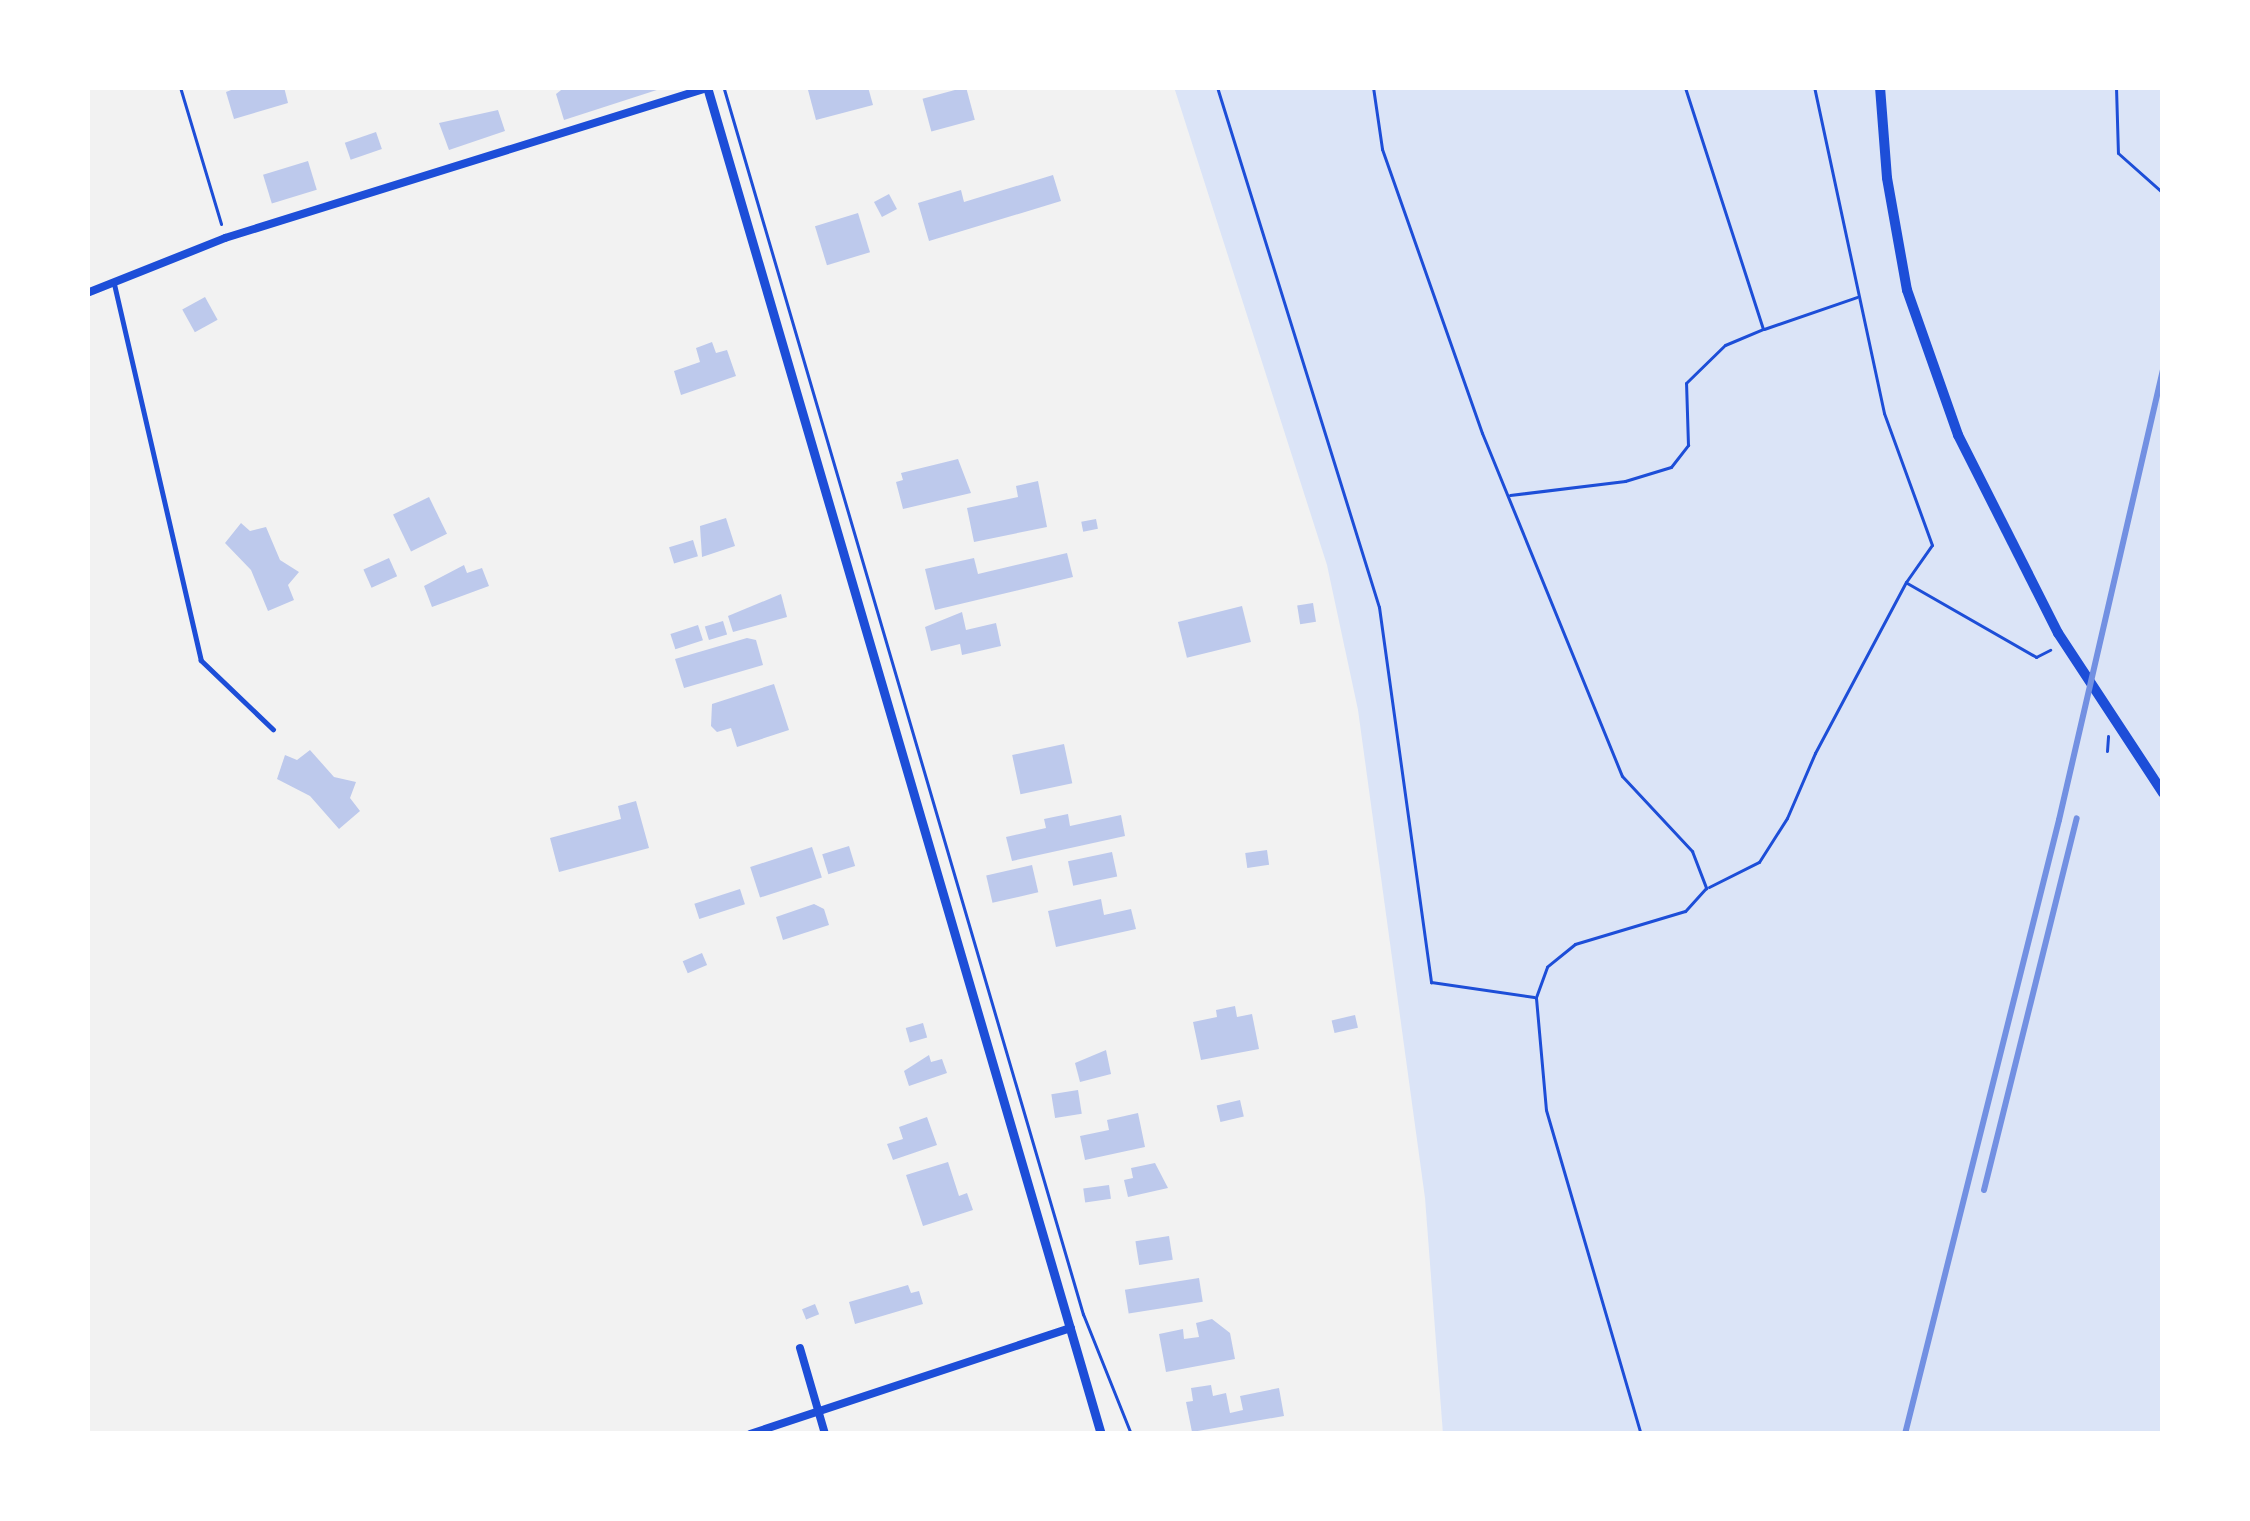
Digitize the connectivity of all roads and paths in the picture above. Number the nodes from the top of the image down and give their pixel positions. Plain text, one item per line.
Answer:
1 (180, 87) edge
2 (707, 87) edge
3 (723, 87) edge
4 (1217, 87) edge
5 (1372, 87) edge
6 (1685, 87) edge
7 (1814, 87) edge
8 (1880, 87) edge
9 (2116, 87) edge
10 (2163, 193) edge
11 (225, 238) junction
12 (114, 282) junction
13 (87, 293) edge
14 (1858, 297) junction
15 (1763, 328) junction
16 (1507, 495) junction
17 (1906, 582) junction
18 (2036, 657) dead end
19 (273, 729) dead end
20 (2163, 793) edge
21 (1706, 888) junction
22 (1536, 998) junction
23 (1071, 1328) junction
24 (800, 1348) dead end
25 (819, 1413) junction
26 (750, 1434) edge
27 (825, 1434) edge
28 (1101, 1434) edge
29 (1132, 1434) edge
30 (1641, 1434) edge

1 - 11 path
2 - 11 street
2 - 23 street
3 - 29 path
4 - 22 path
5 - 16 path
6 - 15 path
7 - 14 path
8 - 20 main road
9 - 10 path
11 - 12 street
12 - 13 street
12 - 19 lane
14 - 15 path
14 - 17 path
15 - 16 path
16 - 21 path
17 - 18 path
17 - 21 path
21 - 22 path
22 - 30 path
23 - 25 street
23 - 28 street
24 - 25 street
25 - 26 street
25 - 27 street

